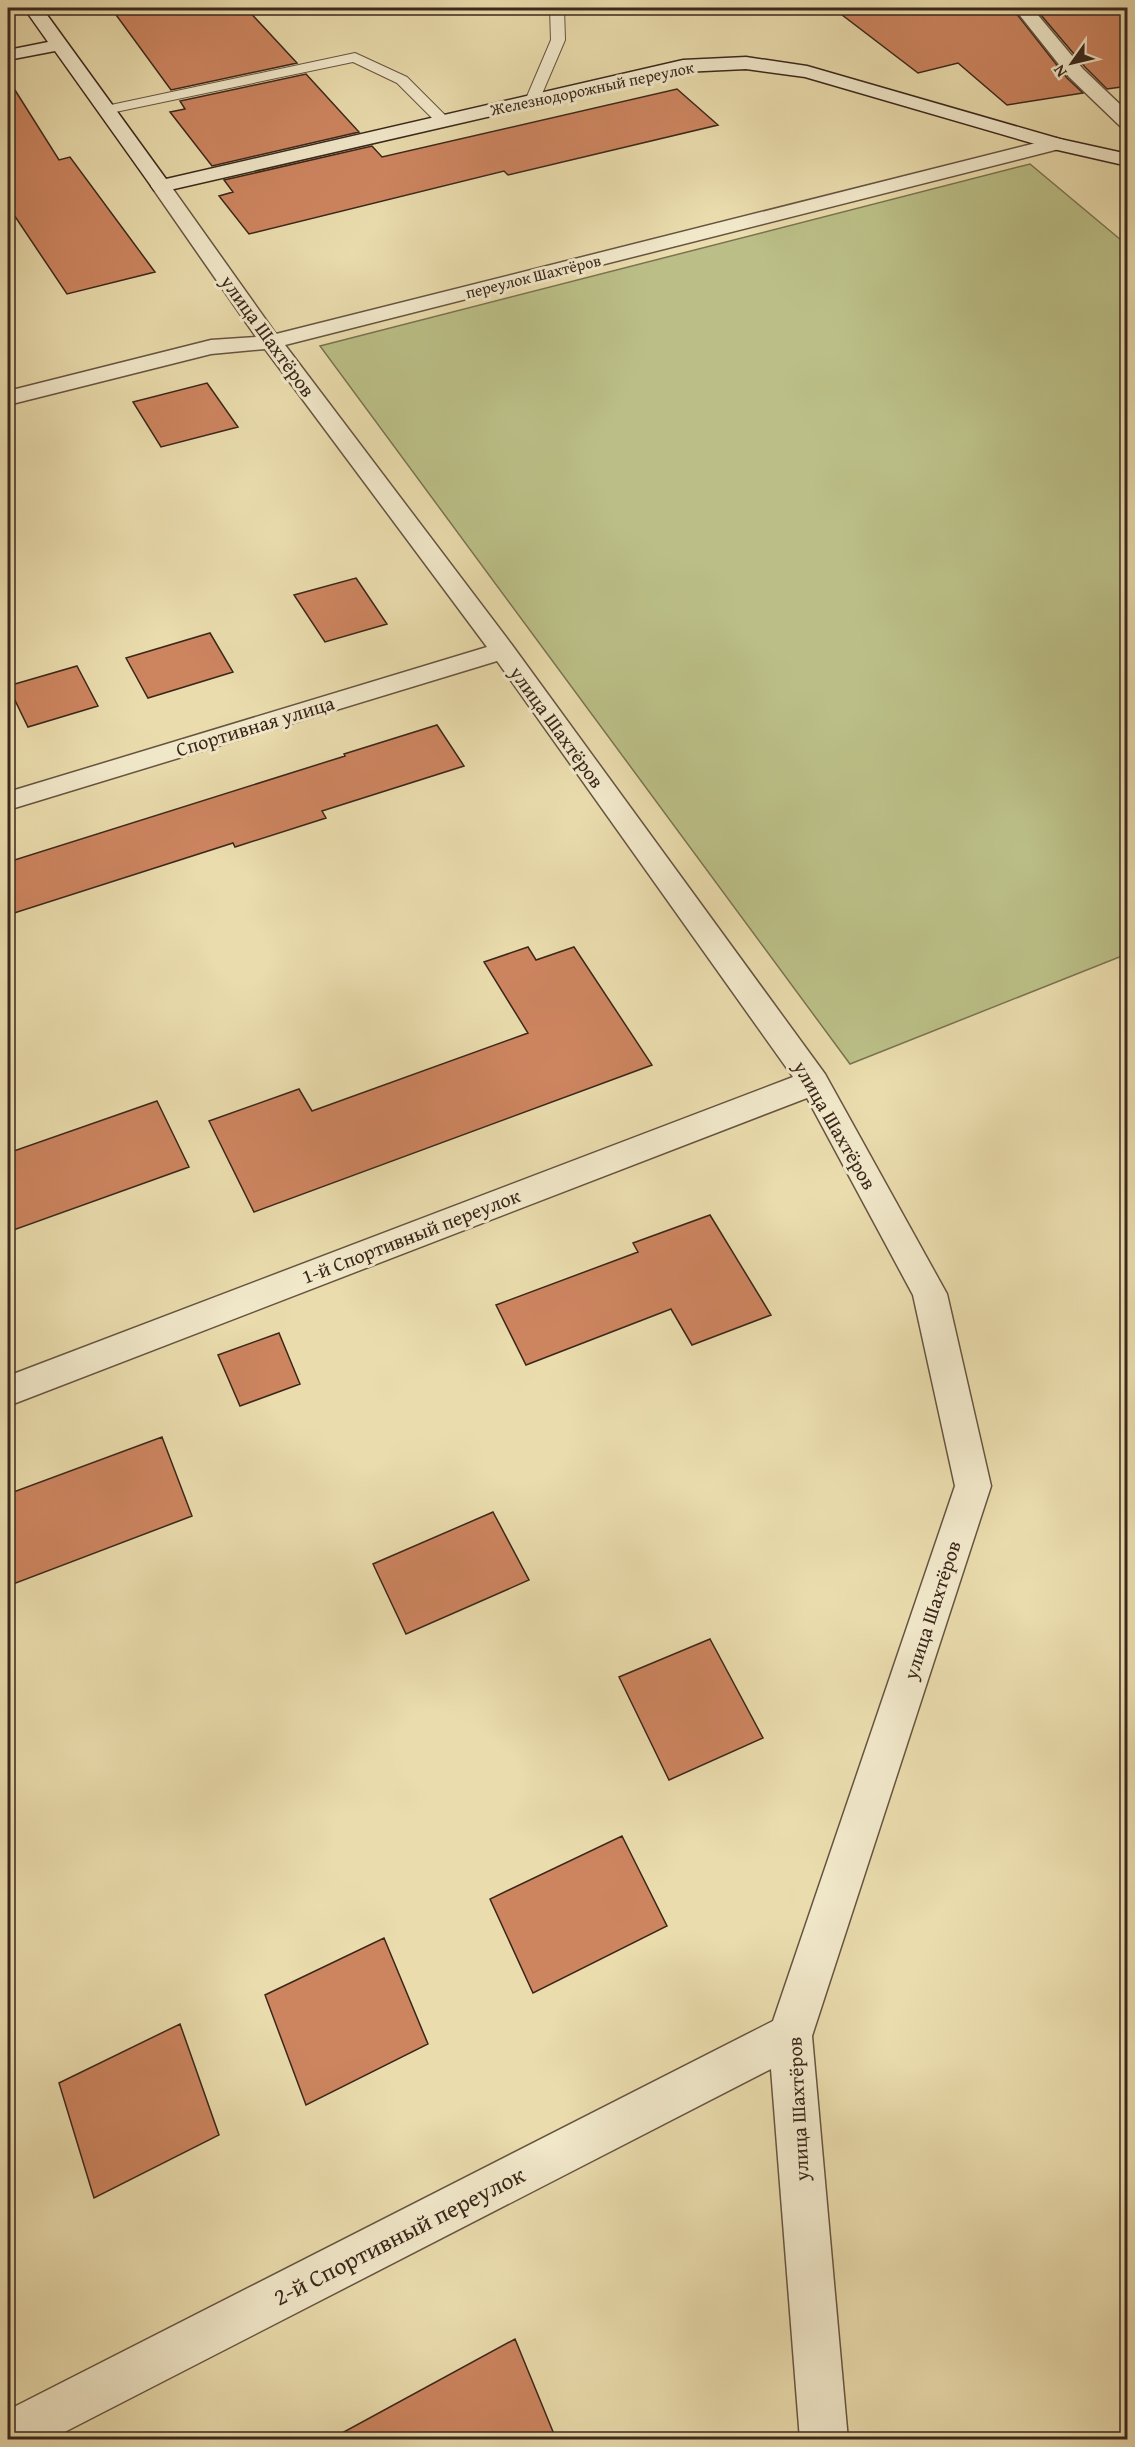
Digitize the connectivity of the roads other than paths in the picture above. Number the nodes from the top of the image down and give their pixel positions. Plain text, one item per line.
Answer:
1 (33, 8) edge
2 (557, 8) edge
3 (1023, 8) edge
4 (59, 45) junction
5 (8, 56) edge
6 (532, 101) junction
7 (106, 110) junction
8 (443, 121) junction
9 (1128, 123) edge
10 (1056, 144) junction
11 (1128, 160) edge
12 (161, 186) junction
13 (271, 342) junction
14 (8, 398) edge
15 (503, 651) junction
16 (8, 801) edge
17 (813, 1082) junction
18 (8, 1390) edge
19 (790, 2036) junction
20 (8, 2435) edge
21 (824, 2439) edge

1 - 4 street, улица Шахтёров
2 - 6 lane
3 - 9 street
4 - 5 street
4 - 7 street, улица Шахтёров
6 - 8 street, Железнодорожный переулок
6 - 10 street, Железнодорожный переулок
7 - 8 lane
7 - 12 street, улица Шахтёров
8 - 12 street, Железнодорожный переулок
10 - 11 street, Железнодорожный переулок
10 - 13 street, переулок Шахтёров
12 - 13 street, улица Шахтёров
13 - 14 street, переулок Шахтёров
13 - 15 street, улица Шахтёров
15 - 16 street, Спортивная улица
15 - 17 street, улица Шахтёров
17 - 18 street, 1-й Спортивный переулок
17 - 19 street, улица Шахтёров
19 - 20 street, 2-й Спортивный переулок
19 - 21 street, улица Шахтёров

